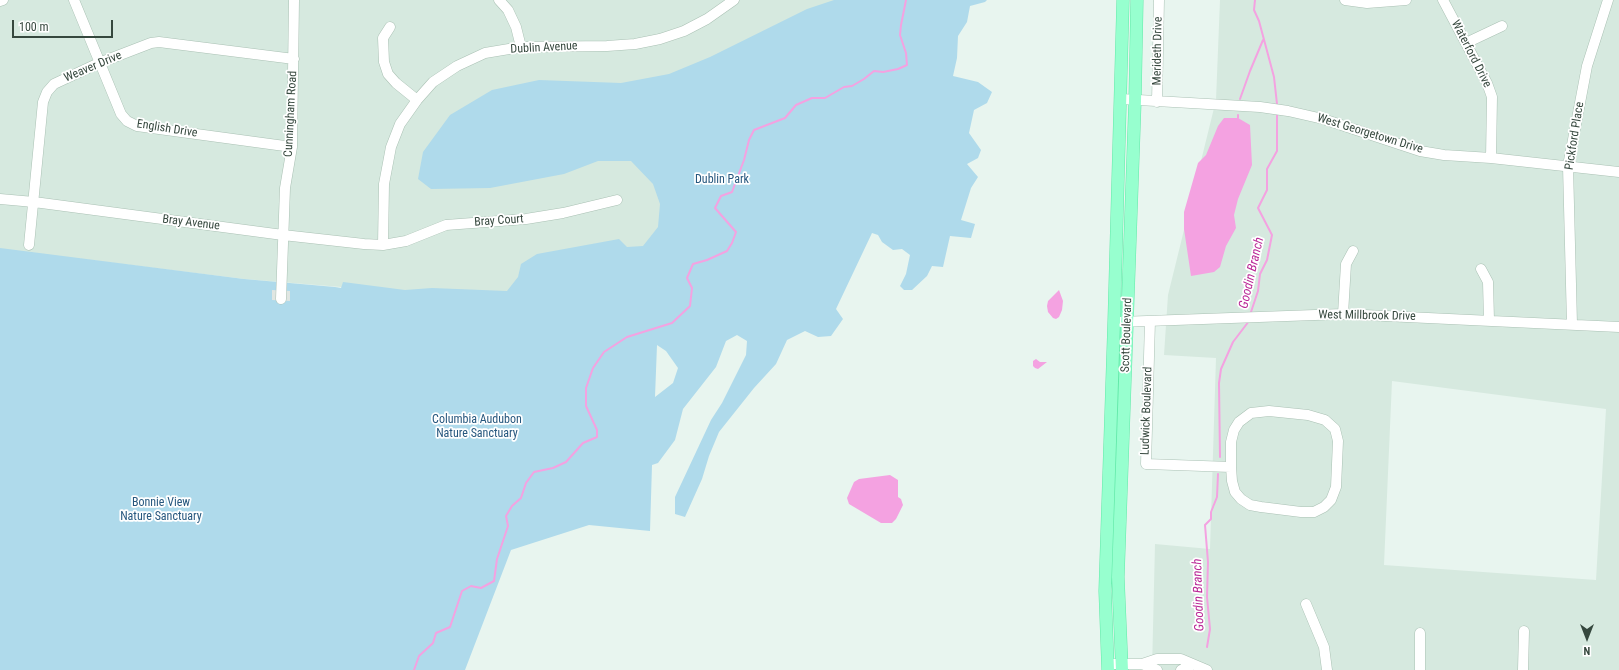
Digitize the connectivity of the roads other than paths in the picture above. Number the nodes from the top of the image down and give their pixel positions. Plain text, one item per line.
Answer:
1 (3, 0) edge
2 (74, 0) edge
3 (294, 0) edge
4 (499, 0) edge
5 (734, 0) edge
6 (1123, 0) edge
7 (1137, 0) edge
8 (1159, 0) edge
9 (1345, 0) edge
10 (1406, 0) edge
11 (1443, 0) edge
12 (1608, 0) edge
13 (0, 1) edge
14 (1502, 26) dead end
15 (390, 27) dead end
16 (1466, 43) junction
17 (521, 47) junction
18 (294, 59) junction
19 (99, 63) junction
20 (1121, 99) junction
21 (417, 100) junction
22 (1135, 101) junction
23 (1157, 102) junction
24 (292, 146) junction
25 (1491, 158) junction
26 (1568, 166) junction
27 (1619, 172) edge
28 (0, 199) edge
29 (617, 200) dead end
30 (34, 202) junction
31 (283, 235) junction
32 (30, 244) dead end
33 (383, 245) junction
34 (1352, 251) dead end
35 (1481, 269) dead end
36 (281, 299) dead end
37 (1343, 314) junction
38 (1489, 320) junction
39 (1150, 321) junction
40 (1114, 322) junction
41 (1127, 322) junction
42 (1572, 324) junction
43 (1619, 327) edge
44 (1231, 467) junction
45 (1306, 604) dead end
46 (1524, 631) dead end
47 (1420, 633) dead end
48 (1142, 664) junction
49 (1192, 665) junction
50 (1108, 667) edge
51 (1122, 667) edge
52 (1157, 670) edge
53 (1181, 670) edge
54 (1207, 670) edge
55 (1327, 670) edge
56 (1420, 670) edge
57 (1523, 670) edge

1 - 13 street
2 - 19 street, English Drive
3 - 18 street, Cunningham Road
4 - 17 street
5 - 17 street, Dublin Avenue
6 - 20 main road, Scott Boulevard
7 - 22 main road, Scott Boulevard
8 - 23 street, Merideth Drive
9 - 10 street
11 - 16 street, Waterford Drive
12 - 26 street, Pickford Place
14 - 16 street
15 - 21 street
16 - 25 street, Waterford Drive
17 - 21 street, Dublin Avenue
18 - 19 street, Weaver Drive
18 - 24 street, Cunningham Road
19 - 24 street, English Drive
19 - 30 street, Weaver Drive
20 - 22 street, West Georgetown Drive
20 - 40 main road, Scott Boulevard
21 - 33 street, Dublin Avenue
22 - 23 street, West Georgetown Drive
22 - 41 main road, Scott Boulevard
23 - 25 street, West Georgetown Drive
24 - 31 street, Cunningham Road
25 - 26 street, West Georgetown Drive
26 - 27 street, West Georgetown Drive
26 - 42 street, Pickford Place
28 - 30 street, Bray Avenue
29 - 33 street, Bray Court
30 - 31 street, Bray Avenue
30 - 32 street, Weaver Drive
31 - 33 street, Bray Avenue
31 - 36 street, Cunningham Road
34 - 37 street
35 - 38 street
37 - 38 street, West Millbrook Drive
37 - 39 street, West Millbrook Drive
38 - 42 street, West Millbrook Drive
39 - 41 street, West Millbrook Drive
39 - 44 street, Ludwick Boulevard
40 - 41 street, West Millbrook Drive
40 - 50 main road, Scott Boulevard
41 - 51 main road, Scott Boulevard
42 - 43 street, West Millbrook Drive
44 - 44 street
45 - 55 street
46 - 57 street
47 - 56 street
48 - 49 street
48 - 51 street
48 - 52 street
49 - 53 street
49 - 54 street
50 - 51 street

